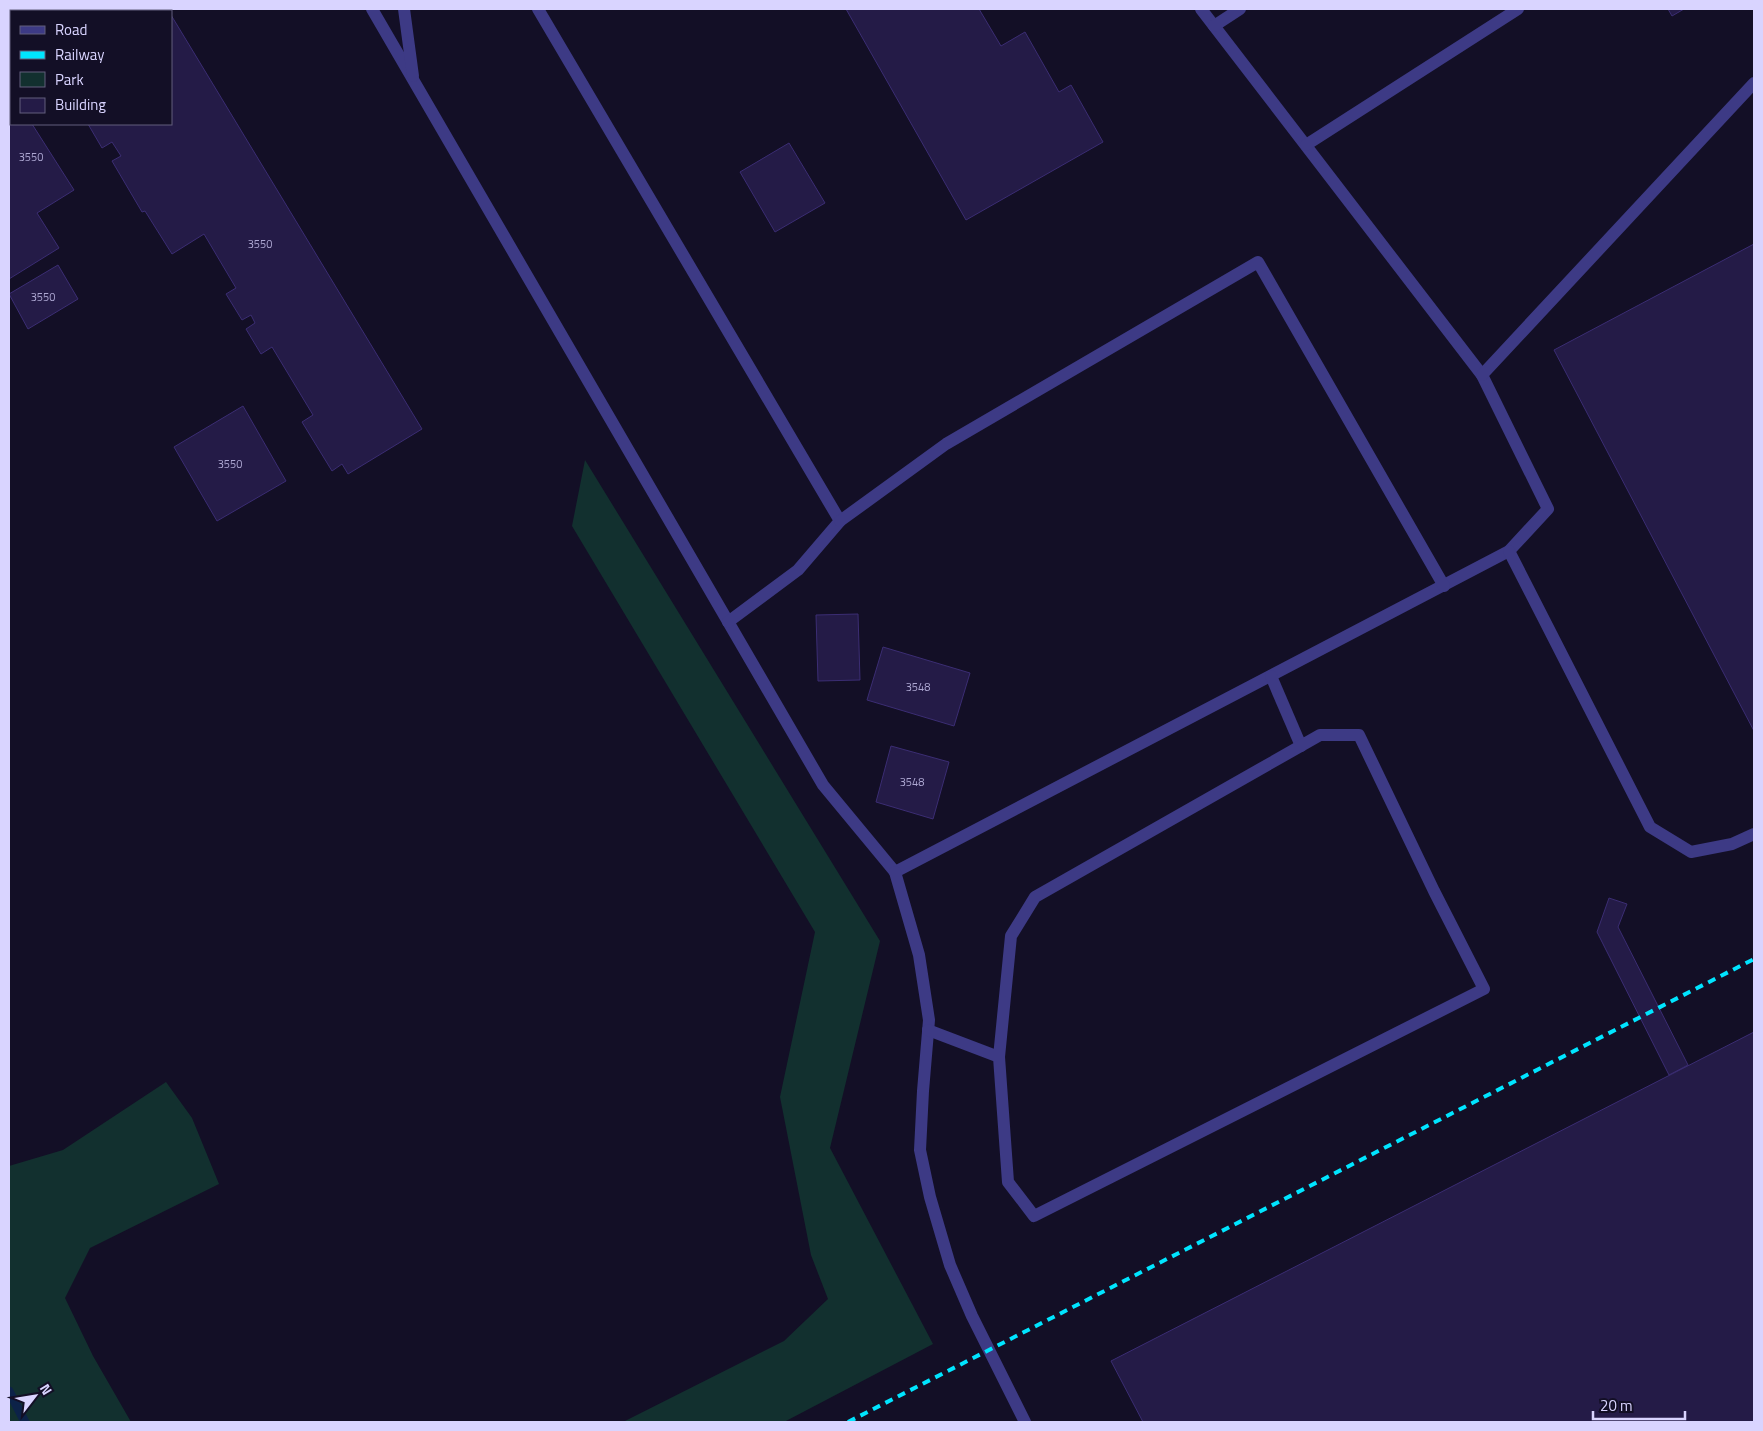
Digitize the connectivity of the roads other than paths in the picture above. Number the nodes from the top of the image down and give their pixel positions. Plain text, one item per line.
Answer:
1 (372, 9) edge
2 (404, 9) edge
3 (538, 9) edge
4 (1201, 9) edge
5 (1240, 9) edge
6 (1518, 9) edge
7 (1214, 26) junction
8 (414, 81) junction
9 (1754, 83) edge
10 (1306, 144) junction
11 (1482, 374) junction
12 (840, 521) junction
13 (1509, 551) junction
14 (1444, 586) junction
15 (728, 622) junction
16 (1270, 676) junction
17 (1301, 746) junction
18 (1754, 834) edge
19 (895, 872) junction
20 (928, 1030) junction
21 (999, 1056) junction
22 (1025, 1422) edge

1 - 8 street
2 - 8 street
3 - 12 street
4 - 7 street
5 - 7 street
6 - 10 street
7 - 10 street
8 - 15 street
9 - 11 street
10 - 11 street
11 - 13 street
12 - 14 street
12 - 15 street
13 - 14 street
13 - 18 street
14 - 16 street
15 - 19 street
16 - 17 street
16 - 19 street
17 - 21 street
17 - 21 street
19 - 20 street
20 - 21 street
20 - 22 street

